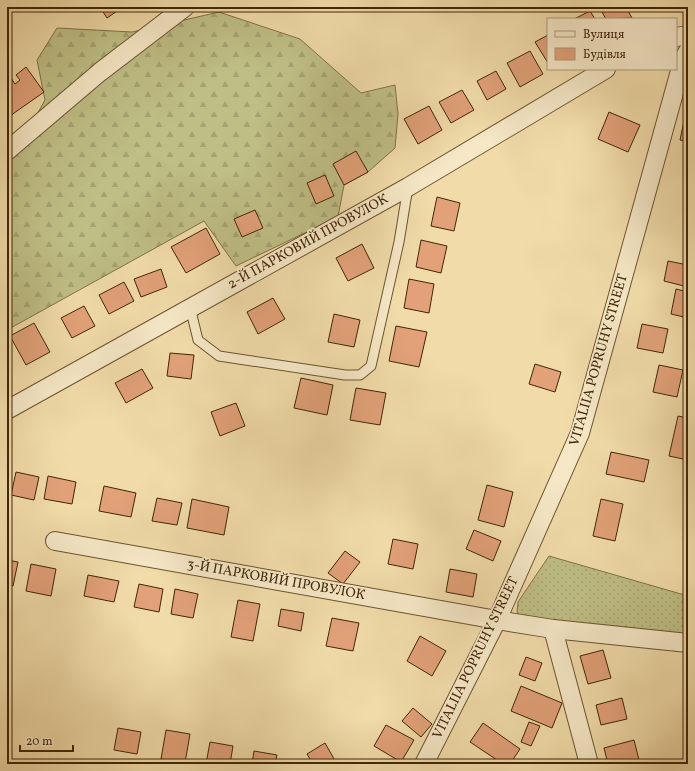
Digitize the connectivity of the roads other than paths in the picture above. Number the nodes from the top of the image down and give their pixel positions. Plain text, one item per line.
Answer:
1 (184, 7) edge
2 (688, 35) edge
3 (677, 37) edge
4 (688, 51) edge
5 (604, 70) edge
6 (7, 151) edge
7 (408, 187) junction
8 (190, 307) junction
9 (7, 410) edge
10 (55, 540) dead end
11 (497, 620) junction
12 (553, 628) junction
13 (688, 643) edge
14 (424, 764) edge
15 (589, 764) edge

1 - 6 street
2 - 3 street
4 - 11 street, VITALIIA POPRUHY STREET
5 - 7 street, 2-Й ПАРКОВИЙ ПРОВУЛОК
7 - 8 street, 2-Й ПАРКОВИЙ ПРОВУЛОК
7 - 8 lane
8 - 9 street, 2-Й ПАРКОВИЙ ПРОВУЛОК
10 - 11 street, 3-Й ПАРКОВИЙ ПРОВУЛОК
11 - 12 street, 3-Й ПАРКОВИЙ ПРОВУЛОК
11 - 14 street, VITALIIA POPRUHY STREET
12 - 13 street, 3-Й ПАРКОВИЙ ПРОВУЛОК
12 - 15 street

